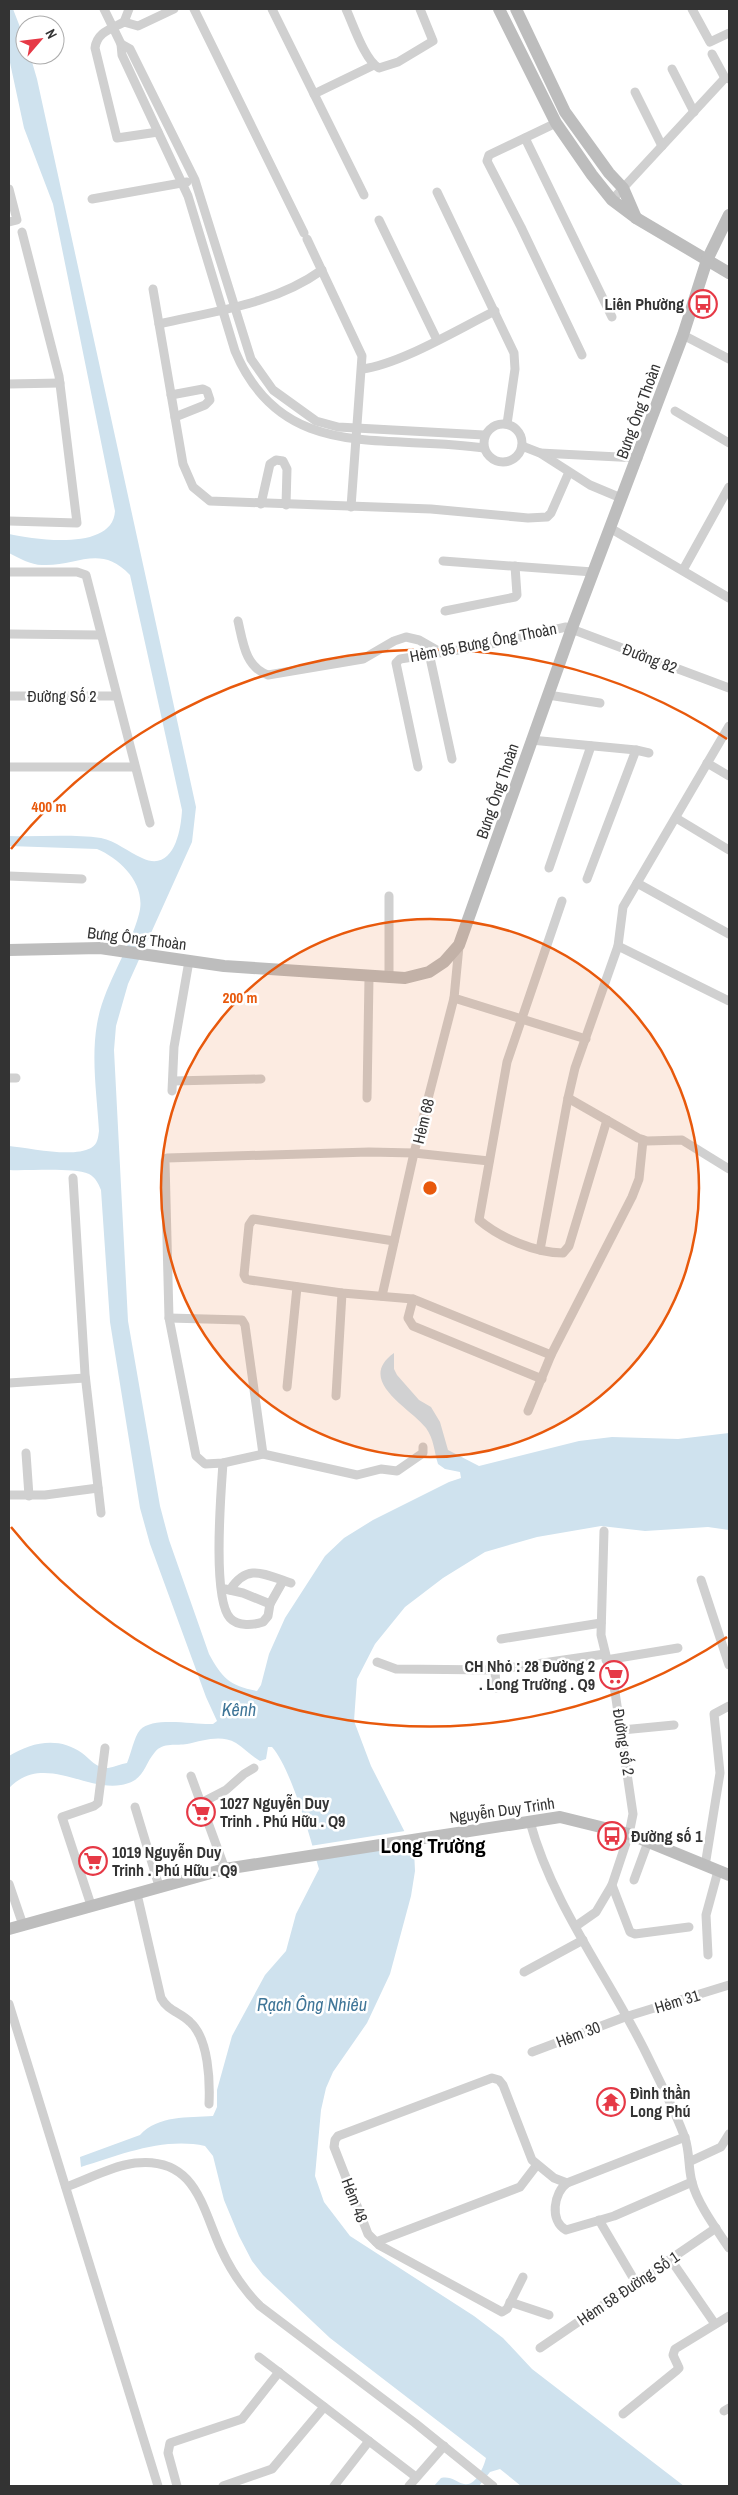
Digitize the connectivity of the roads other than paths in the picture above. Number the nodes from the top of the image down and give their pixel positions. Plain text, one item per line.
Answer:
1 (104, 9) edge
2 (129, 9) edge
3 (174, 9) edge
4 (194, 9) edge
5 (272, 9) edge
6 (346, 9) edge
7 (420, 9) edge
8 (499, 9) edge
9 (516, 9) edge
10 (692, 9) edge
11 (124, 22) junction
12 (113, 28) junction
13 (729, 33) edge
14 (121, 44) junction
15 (712, 54) dead end
16 (374, 65) junction
17 (672, 69) dead end
18 (727, 78) edge
19 (635, 92) dead end
20 (314, 94) junction
21 (694, 112) junction
22 (556, 123) junction
23 (158, 132) junction
24 (525, 138) junction
25 (662, 146) junction
26 (195, 180) junction
27 (182, 184) junction
28 (623, 188) junction
29 (9, 189) edge
30 (438, 192) dead end
31 (364, 195) dead end
32 (92, 199) dead end
33 (612, 200) junction
34 (729, 215) edge
35 (636, 218) junction
36 (379, 220) dead end
37 (13, 221) edge
38 (22, 232) dead end
39 (707, 260) junction
40 (322, 270) junction
41 (729, 273) edge
42 (153, 289) dead end
43 (234, 308) junction
44 (222, 310) junction
45 (495, 311) junction
46 (612, 317) dead end
47 (159, 324) junction
48 (683, 335) junction
49 (437, 340) junction
50 (582, 355) dead end
51 (729, 359) edge
52 (362, 369) junction
53 (60, 383) junction
54 (9, 384) edge
55 (171, 395) junction
56 (674, 411) dead end
57 (175, 417) junction
58 (507, 424) junction
59 (356, 429) junction
60 (484, 435) junction
61 (356, 439) junction
62 (729, 443) edge
63 (522, 446) junction
64 (484, 448) junction
65 (540, 453) junction
66 (638, 458) junction
67 (570, 472) junction
68 (729, 487) edge
69 (621, 498) junction
70 (261, 504) junction
71 (286, 505) junction
72 (351, 507) junction
73 (9, 521) edge
74 (610, 528) junction
75 (443, 561) dead end
76 (515, 566) junction
77 (683, 570) junction
78 (9, 572) edge
79 (593, 572) junction
80 (729, 598) edge
81 (445, 611) dead end
82 (238, 621) dead end
83 (572, 628) junction
84 (9, 634) edge
85 (100, 635) junction
86 (440, 652) junction
87 (429, 653) junction
88 (729, 688) edge
89 (548, 695) junction
90 (9, 696) edge
91 (116, 696) junction
92 (600, 703) dead end
93 (729, 726) edge
94 (531, 740) junction
95 (592, 746) junction
96 (636, 750) junction
97 (649, 754) dead end
98 (452, 759) dead end
99 (707, 764) junction
100 (9, 767) edge
101 (134, 767) junction
102 (418, 767) dead end
103 (729, 776) edge
104 (676, 818) junction
105 (150, 824) dead end
106 (729, 850) edge
107 (549, 868) dead end
108 (9, 876) edge
109 (82, 879) dead end
110 (587, 879) dead end
111 (638, 882) junction
112 (390, 896) dead end
113 (562, 900) dead end
114 (729, 934) edge
115 (459, 945) junction
116 (618, 946) junction
117 (9, 950) edge
118 (184, 960) junction
119 (369, 978) junction
120 (389, 978) junction
121 (454, 998) junction
122 (729, 1001) edge
123 (522, 1020) junction
124 (586, 1039) junction
125 (262, 1079) dead end
126 (173, 1081) junction
127 (172, 1092) dead end
128 (367, 1098) dead end
129 (568, 1098) junction
130 (607, 1120) junction
131 (643, 1140) junction
132 (414, 1153) junction
133 (490, 1161) junction
134 (729, 1169) edge
135 (73, 1178) dead end
136 (394, 1241) junction
137 (540, 1250) junction
138 (297, 1287) junction
139 (342, 1293) junction
140 (382, 1296) junction
141 (414, 1299) junction
142 (169, 1318) junction
143 (551, 1355) junction
144 (85, 1378) junction
145 (542, 1378) junction
146 (9, 1383) edge
147 (287, 1388) dead end
148 (336, 1396) dead end
149 (528, 1412) dead end
150 (423, 1447) dead end
151 (26, 1453) dead end
152 (263, 1454) junction
153 (223, 1463) junction
154 (98, 1488) junction
155 (9, 1495) edge
156 (29, 1496) junction
157 (101, 1513) dead end
158 (604, 1531) dead end
159 (701, 1580) dead end
160 (226, 1589) junction
161 (270, 1604) junction
162 (601, 1623) junction
163 (501, 1639) dead end
164 (678, 1648) dead end
165 (606, 1657) junction
166 (377, 1662) dead end
167 (729, 1665) edge
168 (495, 1670) junction
169 (496, 1688) dead end
170 (729, 1706) edge
171 (674, 1725) dead end
172 (622, 1730) junction
173 (105, 1748) dead end
174 (254, 1768) dead end
175 (191, 1776) dead end
176 (201, 1803) junction
177 (135, 1807) dead end
178 (530, 1822) junction
179 (629, 1834) junction
180 (648, 1842) junction
181 (704, 1866) junction
182 (224, 1869) junction
183 (724, 1873) edge
184 (634, 1880) dead end
185 (9, 1884) edge
186 (612, 1885) junction
187 (159, 1886) junction
188 (136, 1894) junction
189 (90, 1905) junction
190 (23, 1924) junction
191 (576, 1926) junction
192 (689, 1927) dead end
193 (9, 1929) edge
194 (584, 1940) junction
195 (708, 1955) dead end
196 (524, 1972) dead end
197 (729, 1984) edge
198 (9, 2004) edge
199 (625, 2017) junction
200 (532, 2052) dead end
201 (208, 2104) dead end
202 (729, 2134) edge
203 (685, 2137) junction
204 (691, 2161) junction
205 (536, 2166) junction
206 (692, 2182) junction
207 (567, 2183) junction
208 (66, 2187) junction
209 (599, 2220) junction
210 (716, 2228) junction
211 (376, 2242) junction
212 (729, 2248) edge
213 (670, 2260) junction
214 (632, 2276) dead end
215 (523, 2277) dead end
216 (510, 2302) junction
217 (549, 2315) dead end
218 (729, 2316) edge
219 (715, 2324) junction
220 (540, 2348) dead end
221 (259, 2357) dead end
222 (279, 2372) junction
223 (324, 2407) junction
224 (623, 2414) dead end
225 (369, 2441) junction
226 (444, 2446) junction
227 (416, 2477) junction
228 (158, 2486) edge
229 (177, 2486) edge
230 (223, 2486) edge
231 (334, 2486) edge
232 (409, 2486) edge
233 (492, 2486) edge

1 - 12 street
2 - 11 street
3 - 11 street
4 - 40 street
5 - 20 street
6 - 16 street
7 - 16 street
8 - 22 street
9 - 28 street
10 - 13 street
11 - 12 street
12 - 14 street
12 - 23 street
14 - 23 street
14 - 26 street
15 - 18 street
16 - 20 street
17 - 21 street
18 - 21 street
19 - 25 street
20 - 31 street
21 - 25 street
22 - 24 street
22 - 33 street
23 - 27 street
24 - 46 street
24 - 50 street
25 - 28 street
26 - 27 street
26 - 43 street
27 - 32 street
27 - 44 street
28 - 33 street
28 - 35 street
29 - 37 street
30 - 45 street
33 - 35 street
34 - 39 street, Bưng Ông Thoàn
35 - 39 street
36 - 49 street
38 - 53 street
39 - 41 street
39 - 48 street, Bưng Ông Thoàn
40 - 43 street
40 - 52 street
42 - 47 street
43 - 44 street
43 - 59 street
44 - 47 street
44 - 61 street
45 - 49 street
45 - 58 street
47 - 55 street
48 - 51 street
48 - 66 street, Bưng Ông Thoàn
49 - 52 street
52 - 59 street
53 - 54 street
53 - 73 street
55 - 57 street
55 - 57 street
56 - 62 street
57 - 70 street
58 - 60 street
58 - 63 street
59 - 60 street
59 - 61 street
60 - 64 street
61 - 64 street
61 - 72 street
63 - 64 street
63 - 65 street
65 - 66 street
65 - 67 street
66 - 69 street, Bưng Ông Thoàn
67 - 69 street
67 - 72 street
68 - 77 street
69 - 74 street, Bưng Ông Thoàn
70 - 71 street
70 - 71 street
71 - 72 street
74 - 77 street
74 - 79 street, Bưng Ông Thoàn
75 - 76 street
76 - 79 street
76 - 81 street
77 - 80 street
78 - 85 street
79 - 83 street, Bưng Ông Thoàn
82 - 86 street
83 - 86 street, Hẻm 95 Bưng Ông Thoàn
83 - 88 street, Đường 82
83 - 89 street, Bưng Ông Thoàn
84 - 85 street
85 - 91 street
86 - 87 street, Hẻm 95 Bưng Ông Thoàn
87 - 98 street
87 - 102 street, Hẻm 95 Bưng Ông Thoàn
89 - 92 street
89 - 94 street, Bưng Ông Thoàn
90 - 91 street, Đường Số 2
91 - 101 street
93 - 99 street
94 - 95 street
94 - 115 street, Bưng Ông Thoàn
95 - 96 street
95 - 107 street
96 - 97 street
96 - 110 street
99 - 103 street
99 - 104 street
100 - 101 street
101 - 105 street
104 - 106 street
104 - 111 street
108 - 109 street
111 - 114 street
111 - 116 street
112 - 120 street
113 - 123 street
115 - 120 street, Bưng Ông Thoàn
115 - 121 street, Hẻm 68
116 - 122 street
116 - 124 street
117 - 118 street, Bưng Ông Thoàn
118 - 119 street, Bưng Ông Thoàn
118 - 126 street
119 - 120 street, Bưng Ông Thoàn
119 - 128 street
121 - 123 street
121 - 132 street, Hẻm 68
123 - 124 street
123 - 133 street
124 - 129 street
125 - 126 street
126 - 127 street
129 - 130 street
129 - 137 street
130 - 131 street
130 - 137 street
131 - 134 street
131 - 143 street
132 - 133 street
132 - 136 street, Hẻm 68
132 - 142 street
133 - 137 street
135 - 144 street
136 - 138 street
136 - 140 street, Hẻm 68
138 - 139 street
138 - 147 street
139 - 140 street
139 - 148 street
140 - 141 street
141 - 143 street
141 - 145 street
142 - 152 street
142 - 153 street
143 - 145 street
144 - 146 street
144 - 154 street
145 - 149 street
150 - 152 street
151 - 156 street
152 - 153 street
153 - 160 street
154 - 156 street
154 - 157 street
155 - 156 street
158 - 162 street, Đường số 2
159 - 167 street
160 - 161 street
160 - 161 street
160 - 161 street
162 - 163 street
162 - 165 street, Đường số 2
164 - 165 street
165 - 168 street
165 - 172 street, Đường số 2
166 - 168 street
168 - 169 street
170 - 181 street
171 - 172 street
172 - 179 street, Đường số 2
173 - 189 street
174 - 176 street
175 - 176 street
176 - 182 street
177 - 187 street
178 - 179 street, Nguyễn Duy Trinh
178 - 182 street, Nguyễn Duy Trinh
178 - 191 street
179 - 180 street, Nguyễn Duy Trinh
179 - 186 street, Đường số 2
180 - 181 street, Nguyễn Duy Trinh
180 - 184 street
181 - 183 street, Nguyễn Duy Trinh
182 - 187 street
183 - 195 street
185 - 190 street
186 - 191 street, Đường số 2
186 - 192 street
187 - 188 street
188 - 189 street
188 - 201 street
189 - 190 street
190 - 193 street
191 - 194 street
194 - 196 street
194 - 199 street
197 - 199 street, Hẻm 31
198 - 208 street
199 - 200 street, Hẻm 30
199 - 203 street
202 - 204 street
203 - 204 street
203 - 207 street
204 - 206 street
205 - 207 street
205 - 211 street
205 - 211 street, Hẻm 48
206 - 209 street
206 - 210 street
207 - 209 street
208 - 226 street
208 - 228 street
209 - 214 street
210 - 212 street
210 - 213 street, Hẻm 58 Đường Số 1
211 - 216 street, Hẻm 48
213 - 219 street
213 - 220 street, Hẻm 58 Đường Số 1
215 - 216 street
216 - 217 street
218 - 219 street
219 - 224 street
221 - 222 street
222 - 223 street
222 - 229 street
223 - 225 street
223 - 230 street
225 - 227 street
225 - 231 street
226 - 227 street
226 - 233 street
227 - 232 street

